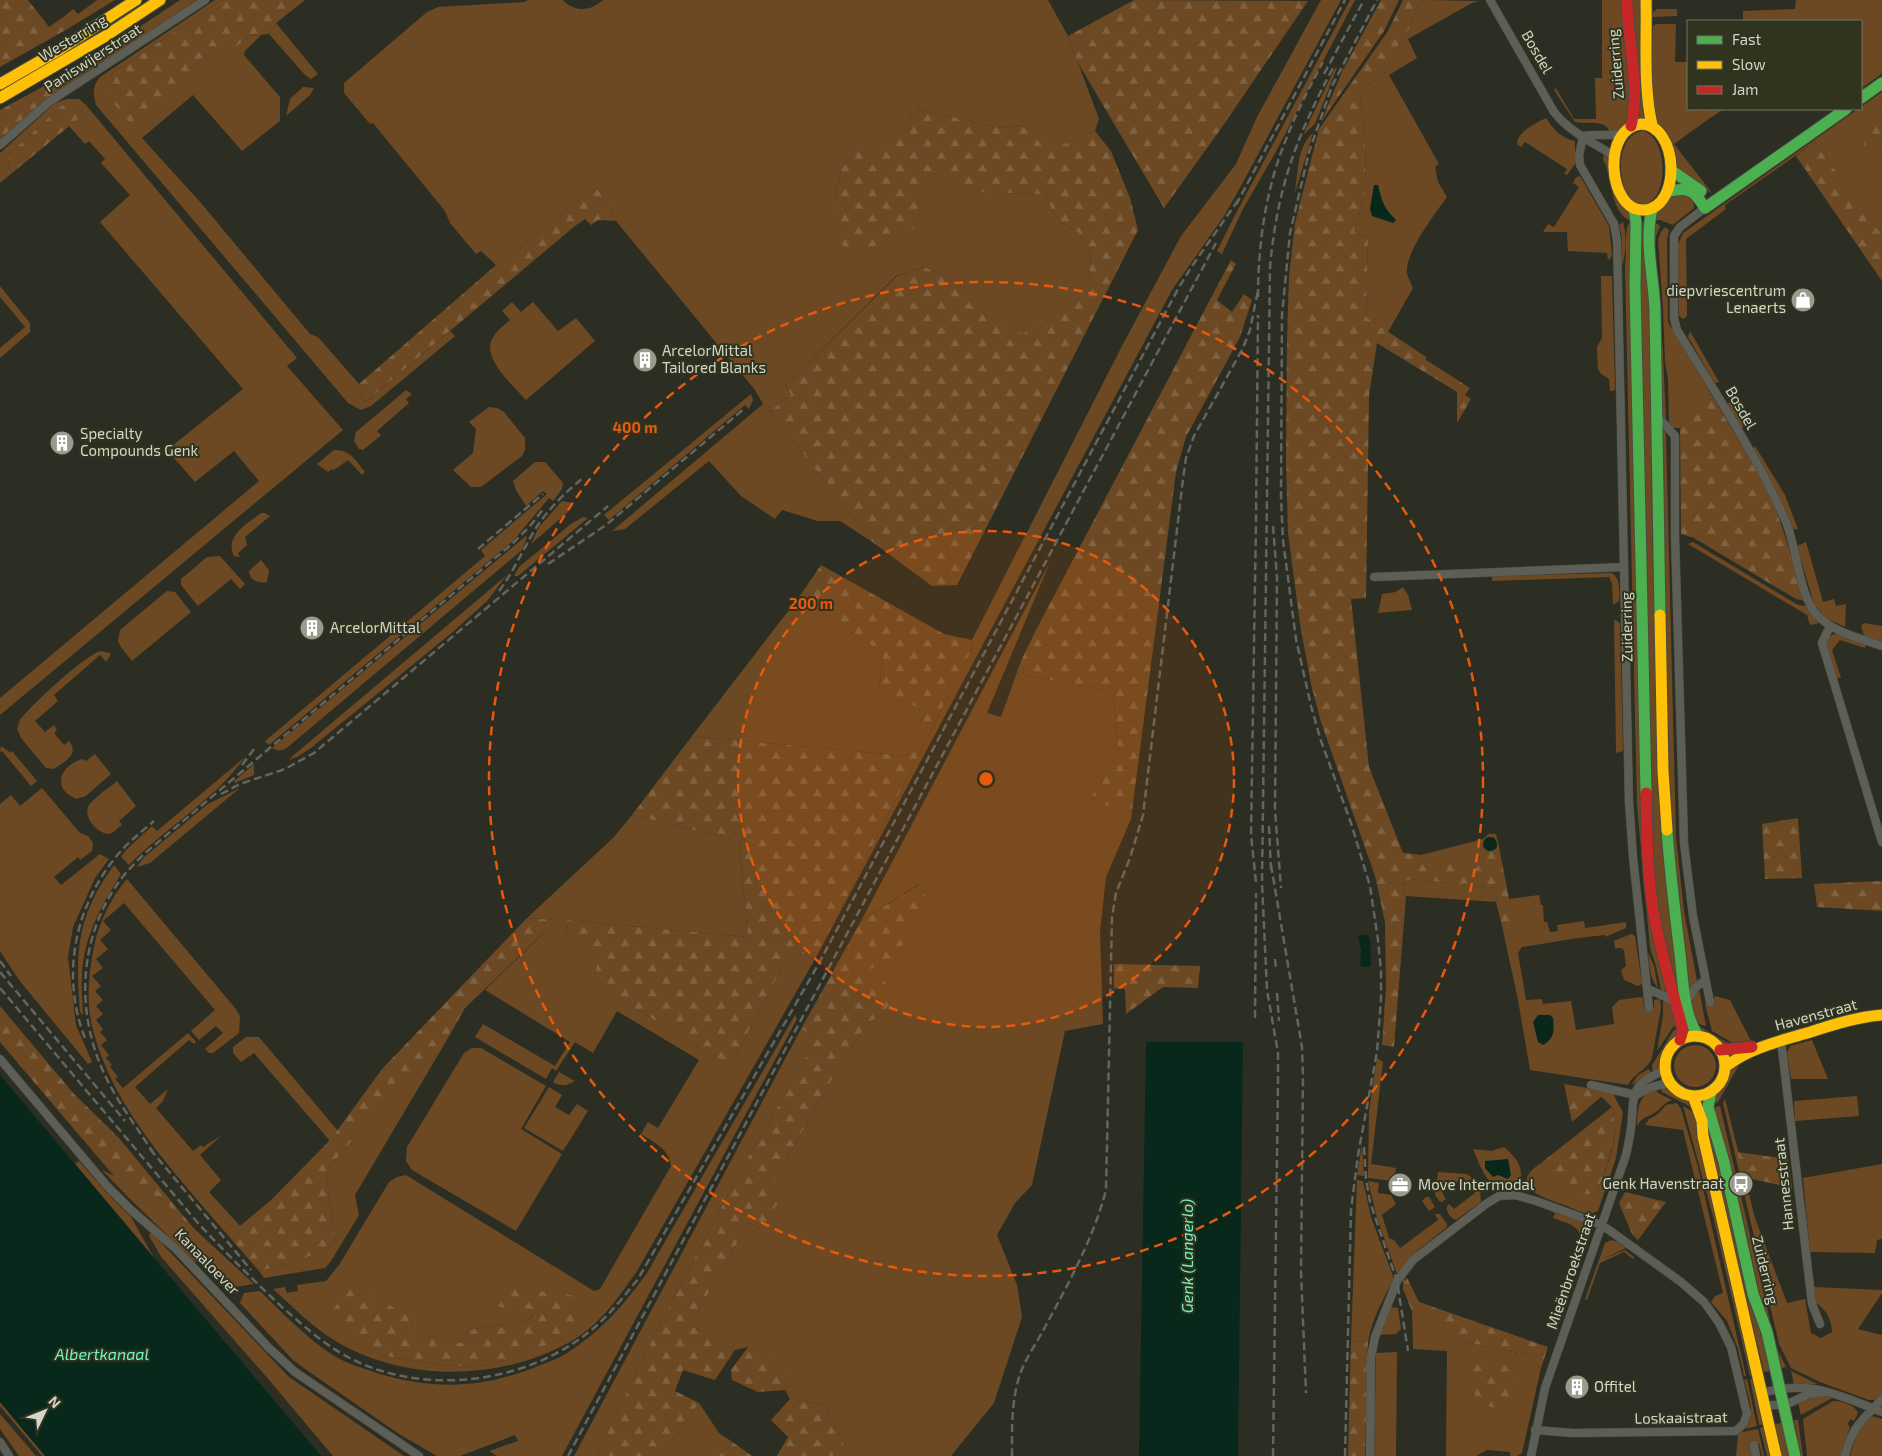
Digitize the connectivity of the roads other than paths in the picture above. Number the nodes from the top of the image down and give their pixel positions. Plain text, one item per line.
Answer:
1 (136, 0) edge
2 (160, 0) edge
3 (205, 0) edge
4 (1490, 0) edge
5 (1627, 0) edge
6 (1646, 0) edge
7 (1882, 83) edge
8 (0, 84) edge
9 (1862, 97) edge
10 (0, 98) edge
11 (1845, 110) edge
12 (1652, 125) junction
13 (1631, 126) junction
14 (1622, 134) junction
15 (1583, 136) junction
16 (0, 145) edge
17 (1614, 158) junction
18 (1671, 170) junction
19 (1667, 192) junction
20 (1709, 206) junction
21 (1634, 209) junction
22 (1652, 209) junction
23 (1656, 415) junction
24 (1624, 567) junction
25 (1374, 577) dead end
26 (1830, 626) junction
27 (1882, 646) edge
28 (1882, 842) edge
29 (1705, 980) junction
30 (1648, 989) junction
31 (1710, 1002) dead end
32 (1682, 1004) junction
33 (1650, 1008) dead end
34 (1882, 1015) edge
35 (1698, 1036) junction
36 (1680, 1040) junction
37 (1781, 1040) junction
38 (1759, 1047) junction
39 (1720, 1050) junction
40 (0, 1059) edge
41 (1725, 1067) junction
42 (1665, 1068) junction
43 (1671, 1084) junction
44 (1591, 1085) dead end
45 (1711, 1092) junction
46 (1636, 1095) junction
47 (1693, 1096) junction
48 (1602, 1224) junction
49 (1820, 1324) dead end
50 (1780, 1388) junction
51 (1830, 1392) junction
52 (1762, 1393) junction
53 (1882, 1399) edge
54 (1785, 1405) junction
55 (1765, 1406) junction
56 (1873, 1409) junction
57 (1882, 1412) edge
58 (1535, 1430) junction
59 (0, 1442) edge
60 (1754, 1445) dead end
61 (10, 1456) edge
62 (419, 1456) edge
63 (1370, 1456) edge
64 (1531, 1456) edge
65 (1756, 1456) edge
66 (1776, 1456) edge
67 (1796, 1456) edge
68 (1845, 1456) edge

1 - 8 main road, Westerring
2 - 10 main road, Westerring
3 - 16 street, Paniswijerstraat
4 - 15 street, Bosdel
5 - 13 main road, Zuiderring
6 - 12 main road, Zuiderring
7 - 9 main road
11 - 20 main road
12 - 13 main road
12 - 18 main road, Zuiderring
13 - 14 main road
14 - 15 street
14 - 17 main road
15 - 17 street, Bosdel
15 - 24 street, Zuiderring
17 - 21 main road
18 - 19 main road, Zuiderring
18 - 20 main road
19 - 20 main road
19 - 22 main road
20 - 26 street, Bosdel
21 - 22 main road
21 - 32 main road, Zuiderring
22 - 23 main road, Zuiderring
23 - 29 street
23 - 32 main road, Zuiderring
24 - 25 street
24 - 30 street, Zuiderring
26 - 27 street
26 - 28 street
29 - 31 street
29 - 32 street
30 - 32 street
30 - 33 street, Zuiderring
32 - 35 main road, Zuiderring
32 - 36 main road, Zuiderring
34 - 37 main road, Havenstraat
35 - 36 main road
35 - 39 main road
36 - 42 main road
37 - 38 main road, Havenstraat
37 - 49 street, Hannesstraat
38 - 39 main road, Havenstraat
38 - 41 main road, Havenstraat
39 - 41 main road
40 - 62 street, Kanaaloever
41 - 45 main road
42 - 43 main road
42 - 46 street
43 - 46 street
43 - 47 main road
44 - 46 street
45 - 47 main road
45 - 50 main road, Zuiderring
46 - 48 street, Mieënbroekstraat
47 - 52 main road, Zuiderring
48 - 58 street, Mieënbroekstraat
48 - 58 street, Loskaaistraat
48 - 63 street
50 - 51 street
50 - 52 street
50 - 54 main road, Zuiderring
51 - 54 street
51 - 56 street
52 - 55 main road, Zuiderring
53 - 56 street
54 - 55 street
54 - 67 main road, Zuiderring
55 - 66 main road, Zuiderring
56 - 57 street
56 - 68 street
58 - 64 street, Mieënbroekstraat
59 - 61 street
60 - 65 street

